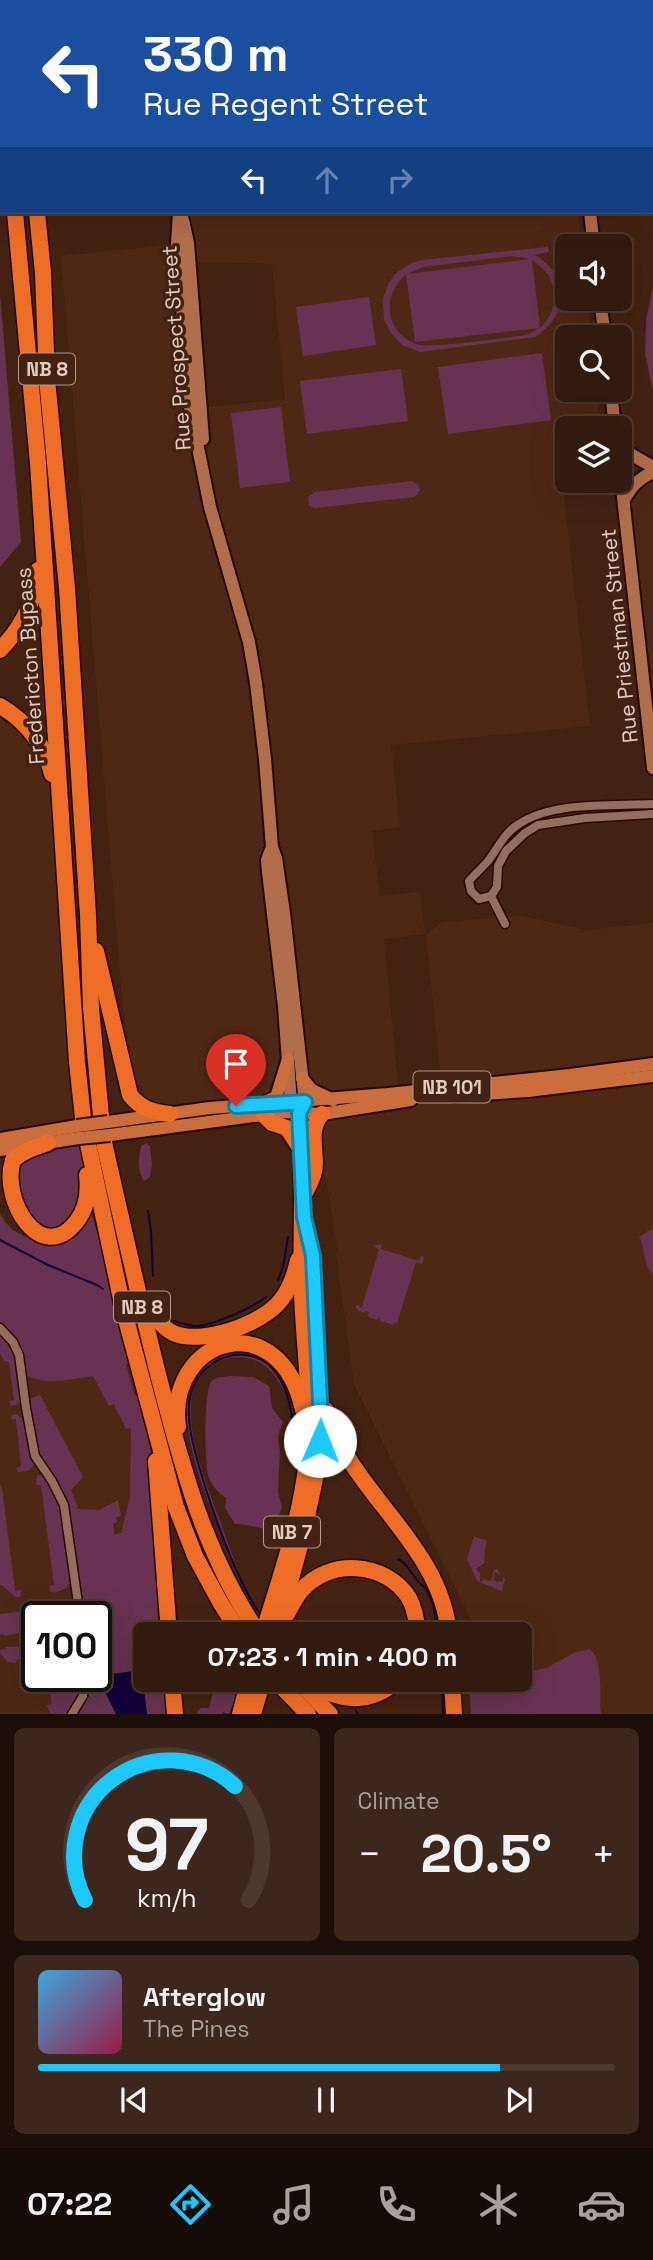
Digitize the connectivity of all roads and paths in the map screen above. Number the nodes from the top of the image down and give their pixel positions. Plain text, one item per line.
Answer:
1 (15, 214) edge
2 (37, 214) edge
3 (180, 214) edge
4 (590, 214) edge
5 (593, 234) edge
6 (632, 456) edge
7 (632, 470) edge
8 (653, 470) edge
9 (623, 493) edge
10 (624, 500) junction
11 (40, 511) junction
12 (0, 650) edge
13 (0, 706) edge
14 (652, 754) edge
15 (653, 768) edge
16 (653, 804) edge
17 (653, 814) edge
18 (62, 822) junction
19 (272, 847) junction
20 (491, 896) junction
21 (88, 915) junction
22 (505, 924) dead end
23 (288, 1059) junction
24 (652, 1074) edge
25 (302, 1078) junction
26 (334, 1100) junction
27 (298, 1106) junction
28 (263, 1109) junction
29 (170, 1114) junction
30 (322, 1114) junction
31 (93, 1132) junction
32 (0, 1139) edge
33 (48, 1143) junction
34 (0, 1150) edge
35 (302, 1154) junction
36 (304, 1196) junction
37 (304, 1217) junction
38 (303, 1241) junction
39 (134, 1276) junction
40 (0, 1328) edge
41 (132, 1342) junction
42 (319, 1366) junction
43 (309, 1438) junction
44 (184, 1471) junction
45 (78, 1601) edge
46 (278, 1621) edge
47 (168, 1622) edge
48 (232, 1622) edge
49 (253, 1622) edge
50 (416, 1622) edge
51 (446, 1622) edge
52 (84, 1692) edge
53 (173, 1692) edge
54 (287, 1692) edge
55 (309, 1692) edge
56 (326, 1692) edge
57 (380, 1692) edge
58 (453, 1692) edge
59 (251, 1697) edge
60 (72, 1714) edge
61 (175, 1714) edge
62 (240, 1714) edge
63 (308, 1714) edge
64 (330, 1714) edge
65 (454, 1714) edge

1 - 11 highway, Fredericton Bypass / NB 8
2 - 21 highway, Fredericton Bypass / NB 8
3 - 19 main road, Rue Prospect Street
4 - 5 main road
6 - 8 main road
7 - 8 main road
8 - 10 main road
9 - 10 main road, Rue Priestman Street
10 - 14 main road, Rue Priestman Street
11 - 12 highway
11 - 18 highway, Fredericton Bypass / NB 8
13 - 18 highway
14 - 15 main road, Rue Priestman Street
16 - 20 street
17 - 20 street
18 - 31 highway, Fredericton Bypass / NB 8
19 - 23 main road, Rue Prospect Street
19 - 25 main road, Rue Prospect Street
20 - 22 street
21 - 29 highway
21 - 31 highway, Fredericton Bypass / NB 8
23 - 27 main road, Rue Prospect Street
23 - 28 main road
24 - 26 main road, NB 101
24 - 30 main road, NB 101
25 - 26 main road
25 - 27 main road, Rue Prospect Street
26 - 27 main road, NB 101
27 - 28 main road, NB 101
27 - 30 main road, NB 101
27 - 35 highway, NB 7
28 - 29 main road, NB 101
28 - 31 main road, NB 101
28 - 35 highway
29 - 31 main road, NB 101
30 - 36 highway
31 - 32 main road, NB 101
31 - 33 main road, NB 101
31 - 33 highway
31 - 39 highway, Fredericton Bypass / NB 8
31 - 41 highway, Fredericton Bypass / NB 8
33 - 34 main road, NB 101
35 - 36 highway, NB 7
36 - 37 highway, NB 7
37 - 38 highway, NB 7
37 - 42 highway, NB 7
38 - 39 highway
38 - 43 highway, NB 7
39 - 44 highway, Fredericton Bypass / NB 8
40 - 45 street
41 - 47 highway
41 - 48 highway, Fredericton Bypass / NB 8
42 - 46 highway, NB 7
42 - 51 highway
43 - 44 highway
43 - 46 highway, NB 7
44 - 49 highway, Fredericton Bypass / NB 8
46 - 50 highway
52 - 60 street
53 - 61 highway
54 - 63 highway
55 - 64 highway
56 - 57 highway
58 - 65 highway
59 - 62 highway

